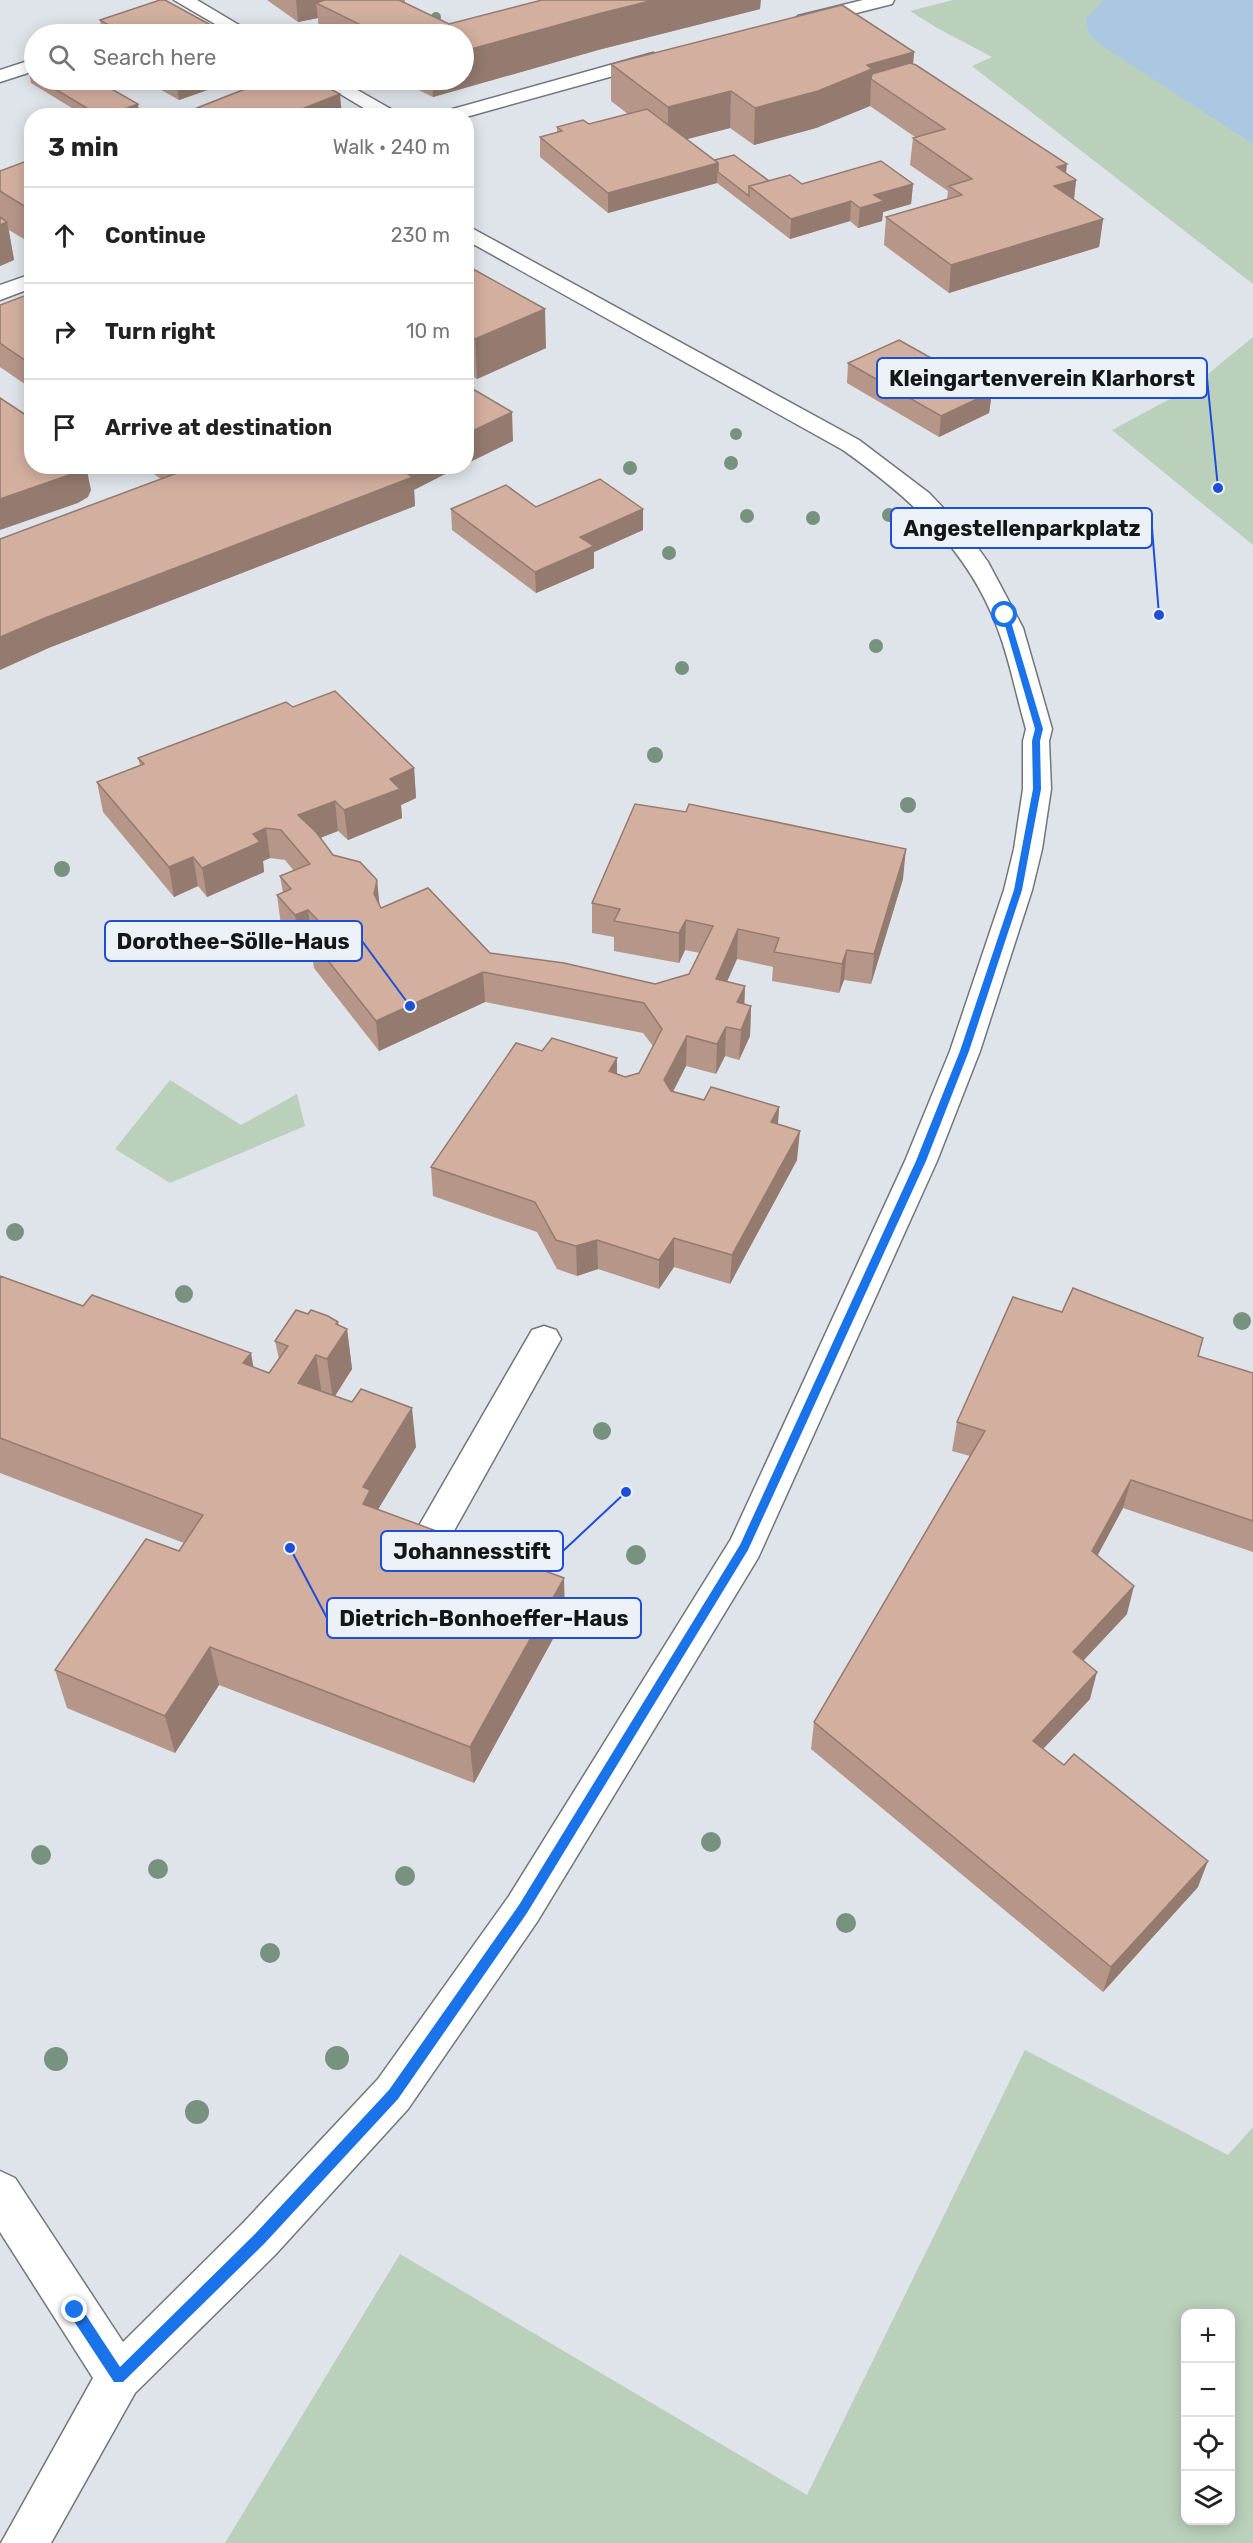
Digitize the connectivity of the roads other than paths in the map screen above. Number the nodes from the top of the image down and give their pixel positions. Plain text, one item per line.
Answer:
1 (885, 0) edge
2 (186, 9) edge
3 (221, 24) edge
4 (784, 26) edge
5 (672, 54) edge
6 (24, 68) edge
7 (0, 76) edge
8 (345, 90) edge
9 (378, 108) edge
10 (474, 109) edge
11 (474, 235) edge
12 (24, 283) edge
13 (0, 293) edge
14 (544, 1339) dead end
15 (418, 1561) edge
16 (0, 2193) edge
17 (119, 2377) junction
18 (25, 2543) edge

1 - 4 street
2 - 3 street
5 - 10 street
6 - 7 street
8 - 9 street
11 - 17 street
12 - 13 street
14 - 15 street
16 - 17 street
17 - 18 street

